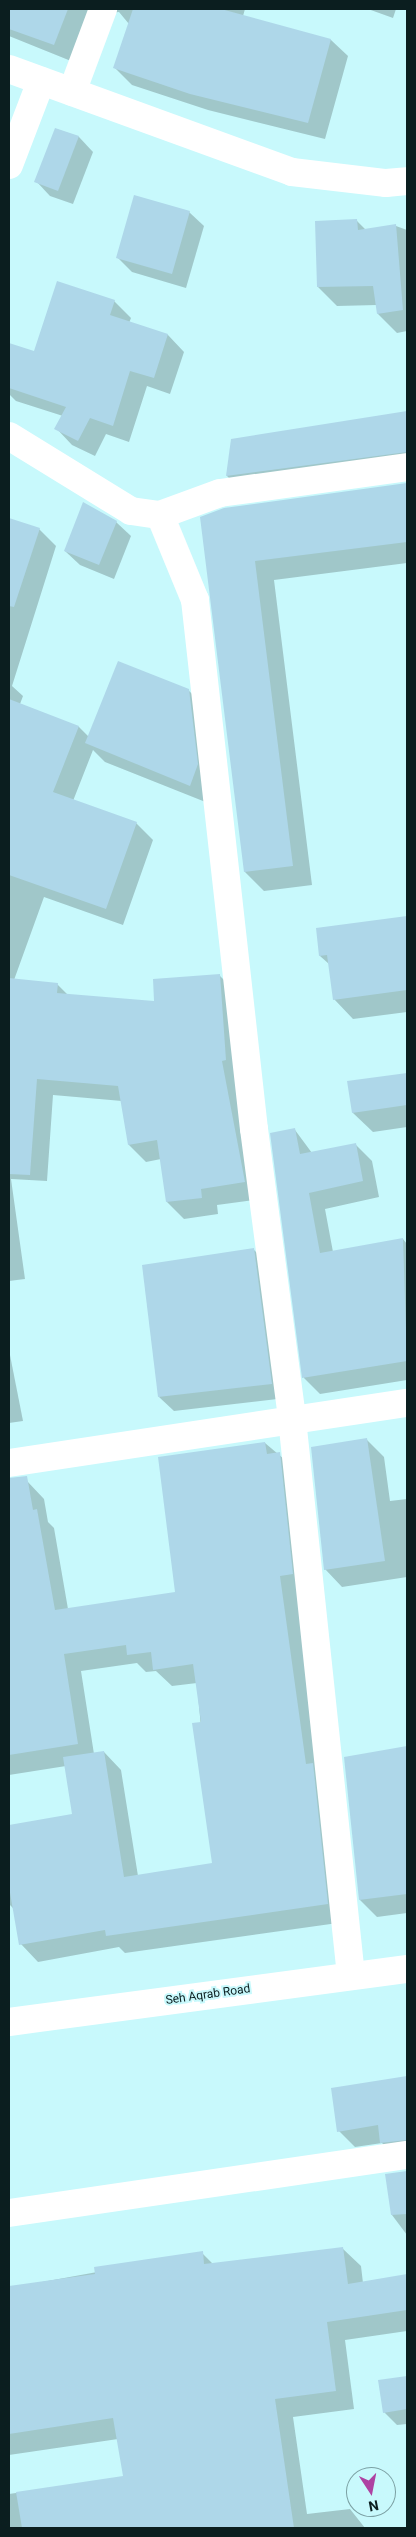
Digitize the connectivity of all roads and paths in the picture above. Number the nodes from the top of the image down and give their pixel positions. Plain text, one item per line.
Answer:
1 (103, 9) edge
2 (9, 69) edge
3 (41, 81) junction
4 (72, 92) junction
5 (9, 165) edge
6 (407, 181) edge
7 (9, 436) edge
8 (407, 467) edge
9 (160, 515) junction
10 (407, 1403) edge
11 (292, 1419) junction
12 (9, 1463) edge
13 (407, 1969) edge
14 (351, 1976) junction
15 (9, 2022) edge
16 (407, 2155) edge
17 (9, 2213) edge

1 - 4 main road
2 - 3 main road
3 - 4 main road
3 - 5 main road
4 - 6 main road
7 - 9 main road
8 - 9 main road
9 - 11 main road
10 - 11 main road
11 - 12 main road
11 - 14 main road
13 - 14 main road, Seh Aqrab Road
14 - 15 main road, Seh Aqrab Road
16 - 17 main road

